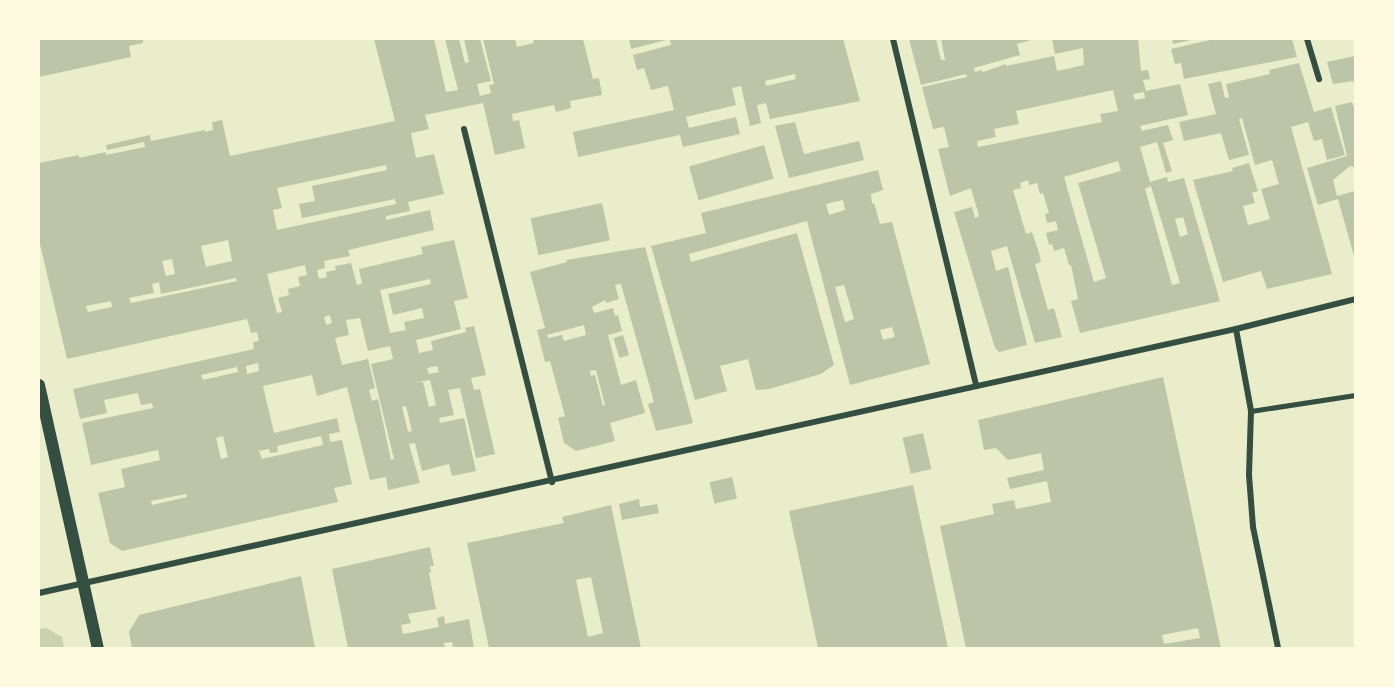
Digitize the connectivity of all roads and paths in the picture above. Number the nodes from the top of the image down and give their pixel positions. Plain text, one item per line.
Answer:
1 (893, 39) edge
2 (1307, 39) edge
3 (1319, 79) dead end
4 (464, 129) dead end
5 (1355, 299) edge
6 (1236, 329) junction
7 (39, 385) edge
8 (976, 386) junction
9 (1355, 395) edge
10 (1251, 411) junction
11 (552, 482) junction
12 (86, 583) junction
13 (39, 593) edge
14 (98, 648) edge
15 (1278, 648) edge

1 - 8 street
2 - 3 street
4 - 11 street
5 - 6 street
6 - 8 street
6 - 10 street
7 - 12 main road
8 - 11 street
9 - 10 lane
10 - 15 street
11 - 12 street
12 - 13 street
12 - 14 main road

